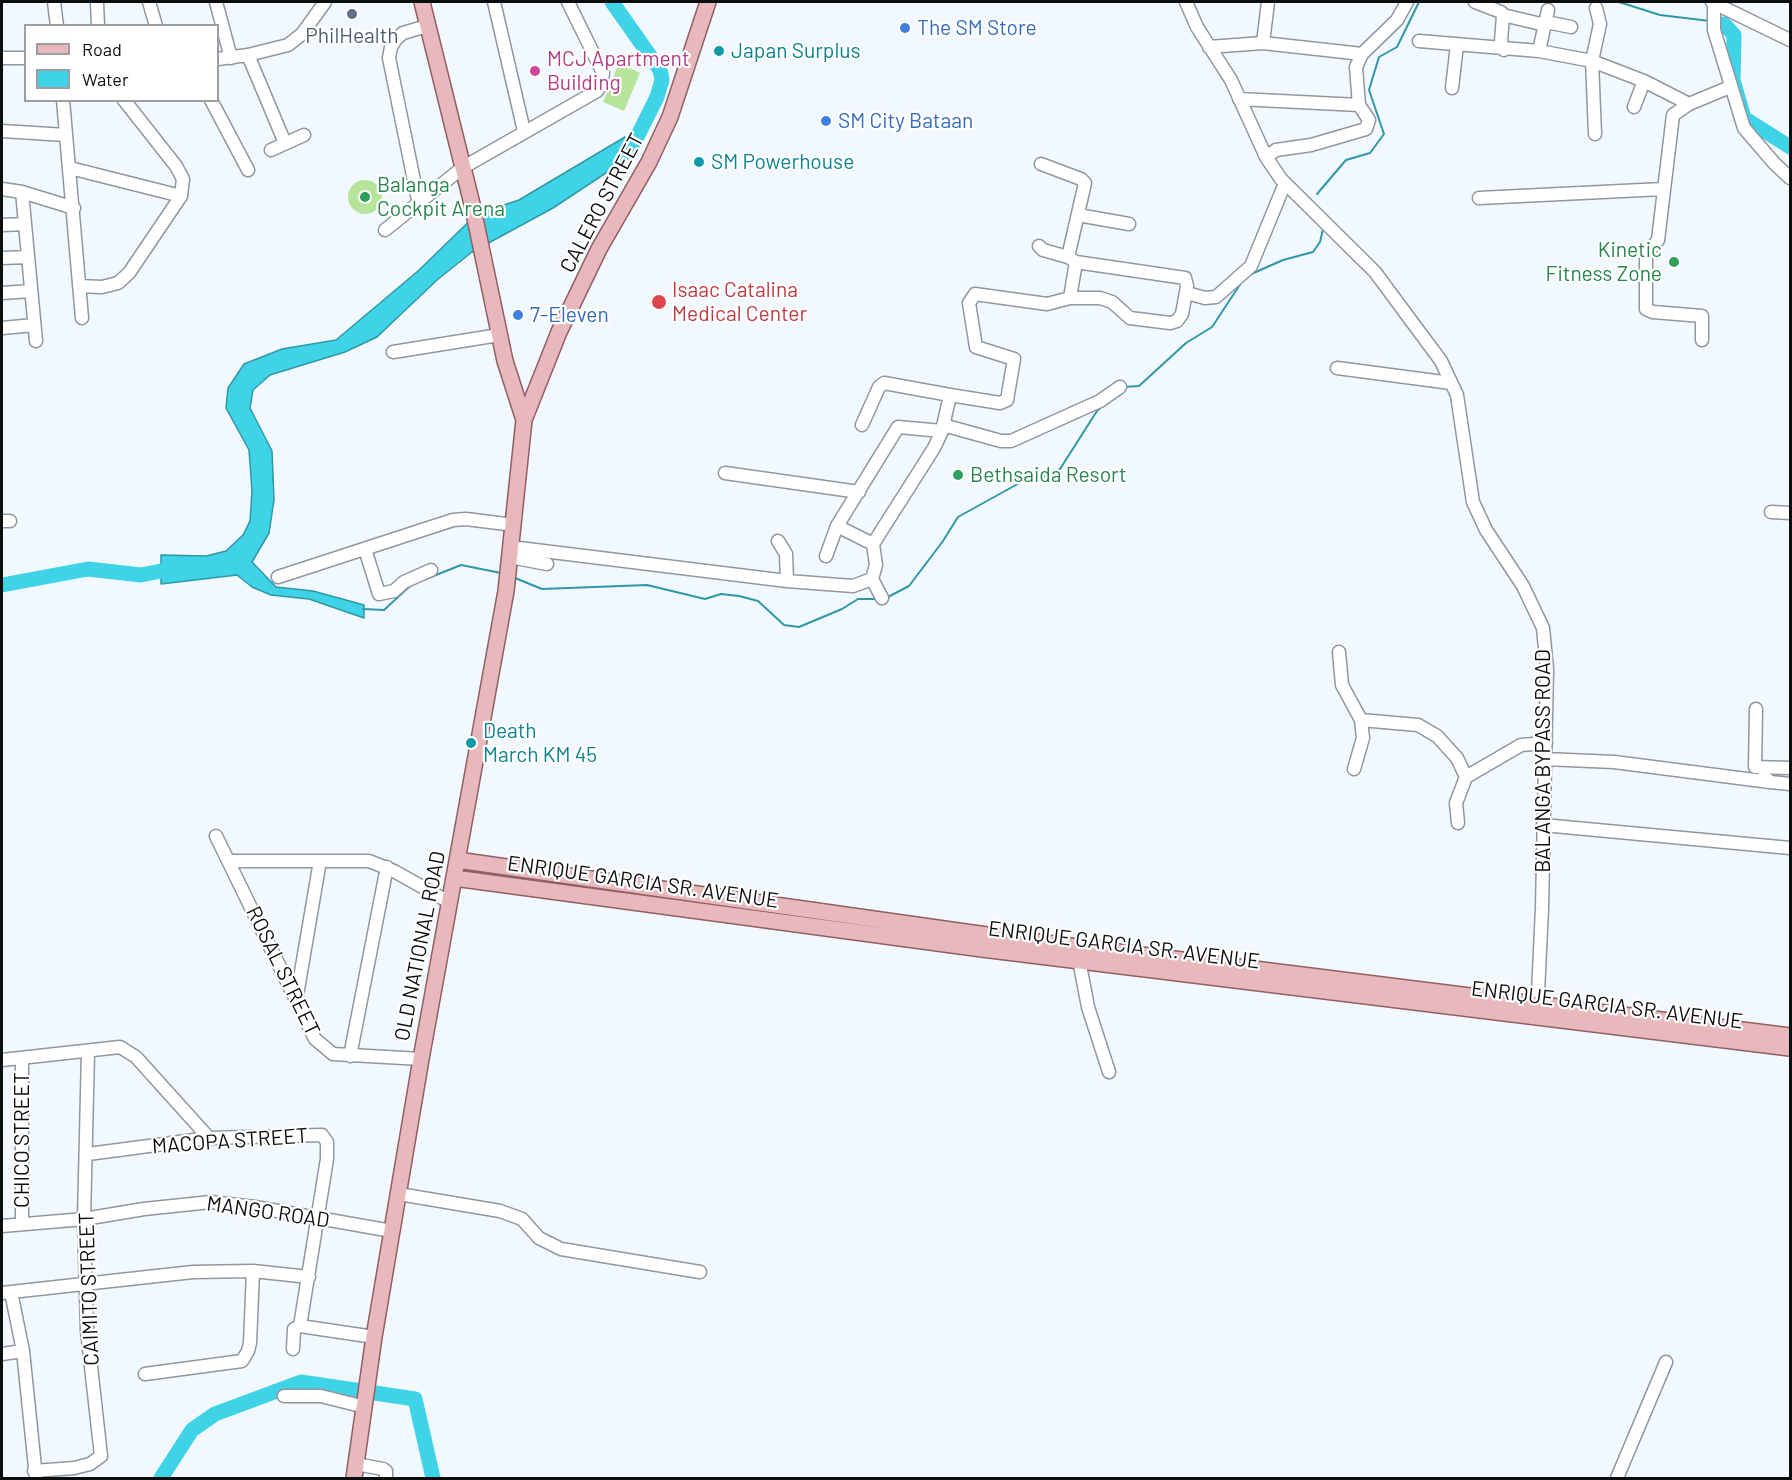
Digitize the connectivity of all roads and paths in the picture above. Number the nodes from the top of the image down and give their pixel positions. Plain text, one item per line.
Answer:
1 (54, 2) edge
2 (97, 2) edge
3 (149, 2) edge
4 (216, 2) edge
5 (325, 2) edge
6 (422, 2) edge
7 (495, 2) edge
8 (568, 2) edge
9 (708, 2) edge
10 (1186, 2) edge
11 (1268, 2) edge
12 (1407, 2) edge
13 (1474, 2) edge
14 (1713, 6) edge
15 (1596, 8) dead end
16 (1503, 15) junction
17 (1546, 19) junction
18 (57, 24) edge
19 (98, 24) edge
20 (155, 24) edge
21 (427, 26) junction
22 (1571, 27) dead end
23 (1791, 40) edge
24 (1419, 41) dead end
25 (1263, 43) junction
26 (1457, 45) junction
27 (1209, 47) junction
28 (1504, 50) junction
29 (1539, 51) junction
30 (1362, 54) junction
31 (248, 55) junction
32 (2, 58) edge
33 (24, 58) edge
34 (231, 58) junction
35 (219, 59) edge
36 (1592, 61) junction
37 (1644, 81) junction
38 (1730, 87) junction
39 (1452, 88) dead end
40 (1239, 99) junction
41 (63, 102) edge
42 (126, 102) edge
43 (212, 102) edge
44 (1689, 104) junction
45 (1359, 105) junction
46 (1634, 107) dead end
47 (2, 131) edge
48 (524, 131) junction
49 (1595, 134) dead end
50 (66, 135) junction
51 (304, 135) dead end
52 (285, 143) junction
53 (271, 150) dead end
54 (1266, 157) junction
55 (1041, 164) dead end
56 (70, 168) junction
57 (462, 168) junction
58 (248, 170) dead end
59 (1791, 178) edge
60 (1285, 183) junction
61 (2, 189) edge
62 (1663, 189) junction
63 (22, 192) junction
64 (181, 196) junction
65 (1479, 198) dead end
66 (418, 205) junction
67 (74, 208) junction
68 (1078, 215) junction
69 (26, 224) junction
70 (1130, 224) dead end
71 (2, 225) edge
72 (385, 230) dead end
73 (1039, 246) dead end
74 (28, 257) junction
75 (2, 258) edge
76 (1072, 259) junction
77 (79, 286) junction
78 (31, 291) junction
79 (2, 293) edge
80 (1187, 293) junction
81 (1070, 298) junction
82 (82, 318) dead end
83 (34, 324) junction
84 (2, 328) edge
85 (499, 334) junction
86 (1702, 340) dead end
87 (36, 342) dead end
88 (393, 352) dead end
89 (1337, 368) dead end
90 (1451, 383) junction
91 (1120, 387) dead end
92 (950, 395) junction
93 (524, 420) junction
94 (862, 425) dead end
95 (942, 428) junction
96 (725, 472) dead end
97 (859, 492) junction
98 (1771, 512) dead end
99 (1791, 513) edge
100 (514, 525) junction
101 (837, 526) junction
102 (778, 541) dead end
103 (873, 544) junction
104 (365, 549) junction
105 (826, 556) dead end
106 (509, 563) junction
107 (547, 564) dead end
108 (431, 570) dead end
109 (278, 577) dead end
110 (872, 579) junction
111 (787, 581) junction
112 (882, 598) dead end
113 (1339, 652) dead end
114 (1756, 709) dead end
115 (1361, 720) junction
116 (1546, 743) junction
117 (1545, 759) junction
118 (1755, 767) junction
119 (1791, 768) edge
120 (1354, 769) dead end
121 (1466, 777) junction
122 (1770, 782) junction
123 (1791, 784) edge
124 (1458, 823) dead end
125 (1543, 825) junction
126 (216, 836) dead end
127 (1791, 848) edge
128 (457, 860) junction
129 (229, 861) junction
130 (320, 861) junction
131 (387, 867) junction
132 (454, 878) junction
133 (450, 902) junction
134 (1022, 947) junction
135 (1079, 960) junction
136 (296, 1001) junction
137 (1537, 1011) junction
138 (1791, 1036) edge
139 (1791, 1048) edge
140 (88, 1052) junction
141 (350, 1056) junction
142 (22, 1058) junction
143 (420, 1059) junction
144 (2, 1060) edge
145 (1109, 1072) dead end
146 (209, 1138) junction
147 (88, 1154) junction
148 (399, 1194) junction
149 (84, 1219) junction
150 (318, 1219) junction
151 (22, 1223) junction
152 (2, 1226) edge
153 (392, 1231) junction
154 (253, 1271) junction
155 (700, 1272) dead end
156 (309, 1276) junction
157 (87, 1284) junction
158 (6, 1293) edge
159 (300, 1326) junction
160 (374, 1337) junction
161 (293, 1349) dead end
162 (23, 1351) junction
163 (2, 1354) edge
164 (1666, 1362) dead end
165 (145, 1374) dead end
166 (284, 1396) dead end
167 (366, 1398) junction
168 (355, 1471) edge
169 (36, 1475) edge
170 (386, 1479) edge
171 (1617, 1479) edge

1 - 18 street
2 - 19 street
3 - 20 street
4 - 34 street
5 - 31 street
6 - 21 main road
7 - 48 street
8 - 48 street
9 - 93 main road, CALERO STREET
10 - 27 street, BALANGA BYPASS ROAD
11 - 25 street
12 - 30 street
13 - 16 street
14 - 23 street
14 - 38 street
15 - 36 street
16 - 17 street
16 - 28 street
17 - 22 street
17 - 29 street
21 - 57 main road
21 - 66 street
24 - 26 street
25 - 27 street
25 - 30 street
26 - 28 street
26 - 39 street
27 - 40 street, BALANGA BYPASS ROAD
28 - 29 street
29 - 36 street
30 - 45 street
31 - 34 street
31 - 52 street
32 - 33 street
34 - 35 street
36 - 37 street
36 - 49 street
37 - 44 street
37 - 46 street
38 - 44 street
38 - 59 street
40 - 45 street
40 - 54 street, BALANGA BYPASS ROAD
41 - 50 street
42 - 64 street
43 - 58 street
44 - 62 street
45 - 54 street
47 - 50 street
48 - 57 street
50 - 56 street
51 - 52 street
52 - 53 street
54 - 60 street, BALANGA BYPASS ROAD
55 - 68 street
56 - 64 street
56 - 67 street
57 - 66 street
57 - 85 main road
60 - 80 street
60 - 90 street, BALANGA BYPASS ROAD
61 - 63 street
62 - 65 street
62 - 86 street
63 - 67 street
63 - 69 street
64 - 77 street
66 - 72 street
67 - 77 street
68 - 70 street
68 - 76 street
69 - 71 street
69 - 74 street
73 - 76 street
74 - 75 street
74 - 78 street
76 - 80 street
76 - 81 street
77 - 82 street
78 - 79 street
78 - 83 street
80 - 81 street
81 - 92 street
83 - 84 street
83 - 87 street
85 - 88 street
85 - 93 main road
89 - 90 street
90 - 116 street, BALANGA BYPASS ROAD
91 - 95 street
92 - 94 street
92 - 95 street
93 - 100 main road, OLD NATIONAL ROAD
95 - 97 street
95 - 103 street
96 - 97 street
97 - 101 street
98 - 99 street
100 - 104 street
100 - 106 main road, OLD NATIONAL ROAD
101 - 103 street
101 - 105 street
102 - 111 street
103 - 110 street
104 - 108 street
104 - 109 street
106 - 107 street
106 - 111 street
106 - 128 main road, OLD NATIONAL ROAD
110 - 111 street
110 - 112 street
113 - 115 street
114 - 118 street
115 - 120 street
115 - 121 street
116 - 117 street, BALANGA BYPASS ROAD
116 - 121 street
117 - 122 street
117 - 125 street, BALANGA BYPASS ROAD
118 - 119 street
118 - 122 street
121 - 124 street
122 - 123 street
125 - 127 street
125 - 137 street, BALANGA BYPASS ROAD
126 - 129 street, ROSAL STREET
128 - 132 main road, OLD NATIONAL ROAD
128 - 134 main road, ENRIQUE GARCIA SR. AVENUE
129 - 130 street
129 - 136 street, ROSAL STREET
130 - 131 street
130 - 136 street
131 - 133 street
131 - 141 street
132 - 133 main road, OLD NATIONAL ROAD
132 - 134 main road, ENRIQUE GARCIA SR. AVENUE
133 - 143 main road, OLD NATIONAL ROAD
134 - 135 main road, ENRIQUE GARCIA SR. AVENUE
134 - 137 main road, ENRIQUE GARCIA SR. AVENUE
135 - 137 main road, ENRIQUE GARCIA SR. AVENUE
135 - 145 street
136 - 141 street, ROSAL STREET
137 - 138 main road, ENRIQUE GARCIA SR. AVENUE
137 - 139 main road, ENRIQUE GARCIA SR. AVENUE
140 - 142 street
140 - 146 street
140 - 147 street, CAIMITO STREET
141 - 143 street, ROSAL STREET
142 - 144 street
142 - 151 street, CHICO STREET
143 - 148 main road, OLD NATIONAL ROAD
146 - 147 street, MACOPA STREET
146 - 150 street, MACOPA STREET
147 - 149 street, CAIMITO STREET
148 - 153 main road, OLD NATIONAL ROAD
148 - 155 street
149 - 150 street, MANGO ROAD
149 - 151 street, MANGO ROAD
149 - 157 street, CAIMITO STREET
150 - 153 street, MANGO ROAD
150 - 156 street, MACOPA STREET
151 - 152 street, MANGO ROAD
153 - 160 main road, OLD NATIONAL ROAD
154 - 156 street
154 - 157 street
154 - 165 street
156 - 159 street, MACOPA STREET
157 - 158 street
157 - 169 street, CAIMITO STREET
158 - 162 street
159 - 160 street
159 - 161 street, MACOPA STREET
160 - 167 main road, OLD NATIONAL ROAD
162 - 163 street
162 - 169 street
164 - 171 street
166 - 167 street
167 - 168 main road, OLD NATIONAL ROAD
168 - 170 street

